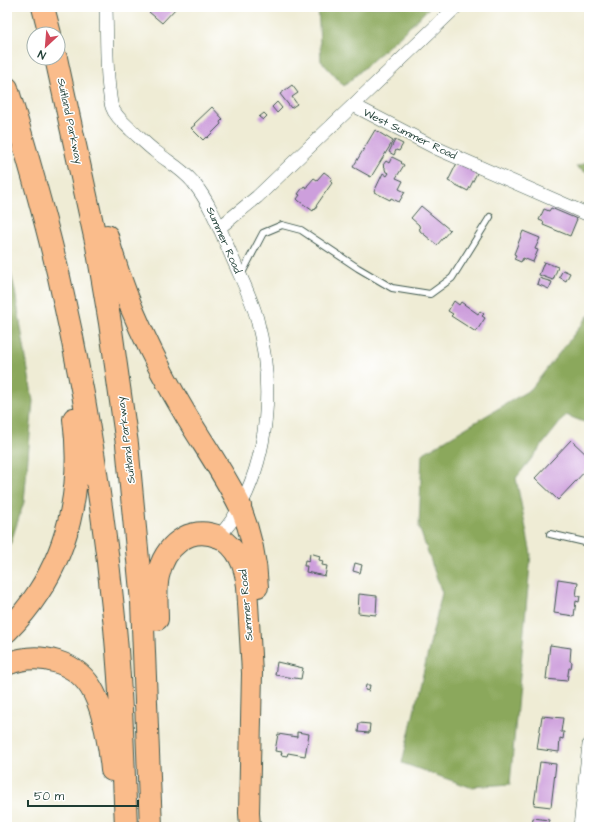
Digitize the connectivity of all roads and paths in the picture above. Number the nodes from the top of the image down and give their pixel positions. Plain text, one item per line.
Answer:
1 (43, 7) edge
2 (106, 7) edge
3 (456, 7) edge
4 (48, 26) edge
5 (58, 66) edge
6 (7, 88) edge
7 (353, 105) junction
8 (72, 128) junction
9 (589, 215) edge
10 (490, 217) dead end
11 (219, 228) junction
12 (240, 278) junction
13 (68, 317) junction
14 (240, 506) junction
15 (550, 534) dead end
16 (219, 537) junction
17 (589, 543) edge
18 (7, 631) edge
19 (7, 664) edge
20 (252, 673) junction
21 (147, 728) junction
22 (589, 745) edge
23 (249, 822) edge
24 (116, 827) edge
25 (126, 827) edge
26 (151, 827) edge
27 (580, 827) edge

1 - 4 highway
2 - 11 street, Summer Road
3 - 7 street
5 - 8 highway, Suitland Parkway
6 - 13 highway
7 - 9 street, West Summer Road
7 - 11 street, West Summer Road
8 - 14 highway
8 - 21 highway, Suitland Parkway
10 - 12 lane
11 - 12 street, Summer Road
12 - 14 street, Summer Road
13 - 18 highway
13 - 25 highway
14 - 16 street, Summer Road
14 - 20 main road, Summer Road
15 - 17 lane
16 - 20 main road, Summer Road
16 - 21 highway
19 - 24 highway
20 - 23 main road, Summer Road
21 - 26 highway, Suitland Parkway
22 - 27 street

